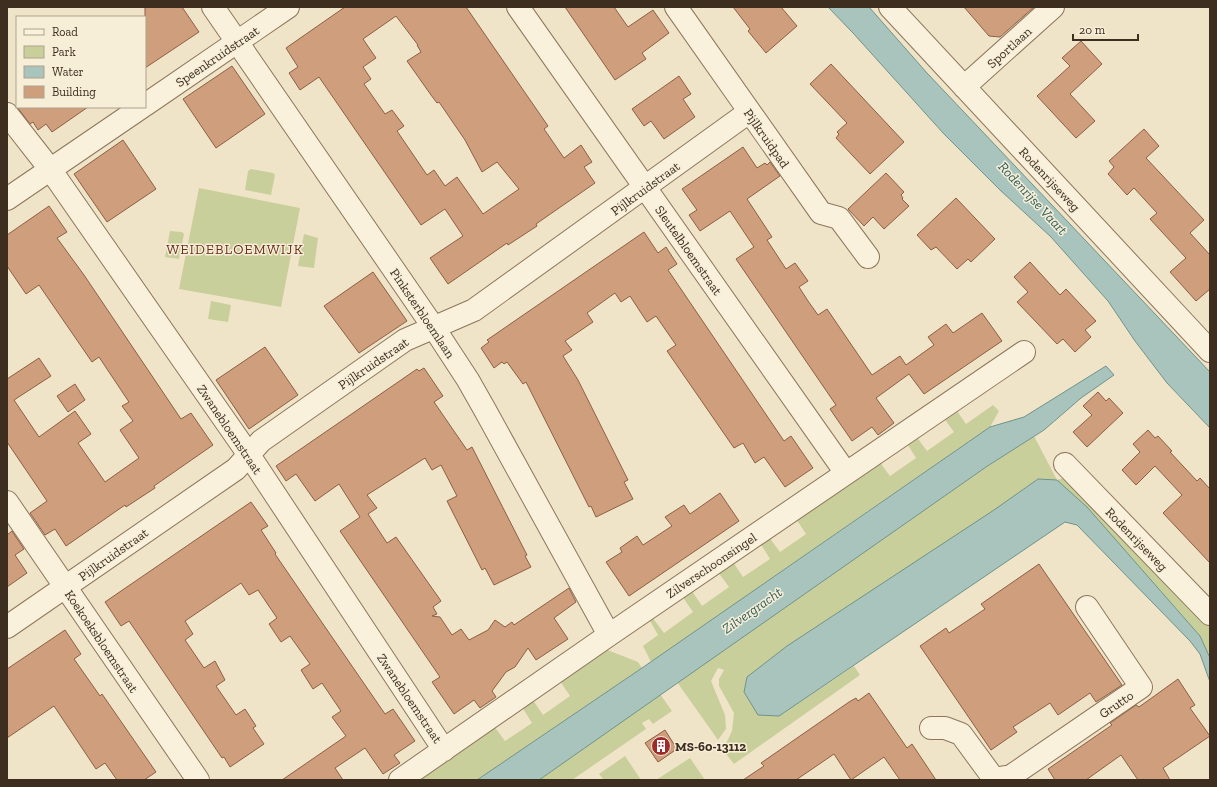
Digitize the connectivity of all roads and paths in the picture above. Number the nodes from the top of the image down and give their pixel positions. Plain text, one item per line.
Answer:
1 (213, 7) edge
2 (288, 7) edge
3 (518, 7) edge
4 (676, 7) edge
5 (890, 7) edge
6 (1053, 7) edge
7 (237, 42) junction
8 (964, 86) junction
9 (146, 104) edge
10 (141, 108) edge
11 (749, 112) junction
12 (7, 114) edge
13 (50, 169) junction
14 (645, 188) junction
15 (7, 199) edge
16 (868, 257) dead end
17 (434, 328) junction
18 (1210, 351) edge
19 (1024, 352) dead end
20 (249, 455) junction
21 (1065, 464) dead end
22 (846, 473) junction
23 (7, 502) edge
24 (66, 587) junction
25 (1087, 607) dead end
26 (1210, 614) edge
27 (7, 627) edge
28 (609, 635) junction
29 (930, 728) dead end
30 (444, 750) junction
31 (1013, 778) edge
32 (198, 780) edge
33 (400, 780) edge

1 - 7 street, Pinksterbloemlaan
2 - 7 street, Speenkruidstraat
3 - 14 street, Sleutelbloemstraat
4 - 11 street, Pijlkruidpad
5 - 8 street, Rodenrijseweg
6 - 8 street, Sportlaan
7 - 9 street, Speenkruidstraat
7 - 17 street, Pinksterbloemlaan
8 - 18 street, Rodenrijseweg
10 - 13 street
11 - 14 street, Pijlkruidstraat
11 - 16 street, Pijlkruidpad
12 - 13 street, Zwanebloemstraat
13 - 15 street
13 - 20 street, Zwanebloemstraat
14 - 17 street, Pijlkruidstraat
14 - 22 street, Sleutelbloemstraat
17 - 20 street, Pijlkruidstraat
17 - 28 street, Pinksterbloemlaan
19 - 22 street, Zilverschoonsingel
20 - 24 street, Pijlkruidstraat
20 - 30 street, Zwanebloemstraat
21 - 26 street, Rodenrijseweg
22 - 28 street, Zilverschoonsingel
23 - 24 street, Koekoeksbloemstraat
24 - 27 street, Pijlkruidstraat
24 - 32 street, Koekoeksbloemstraat
25 - 31 street, Grutto
28 - 30 street, Zilverschoonsingel
29 - 31 street, Grutto
30 - 33 street, Zilverschoonsingel

